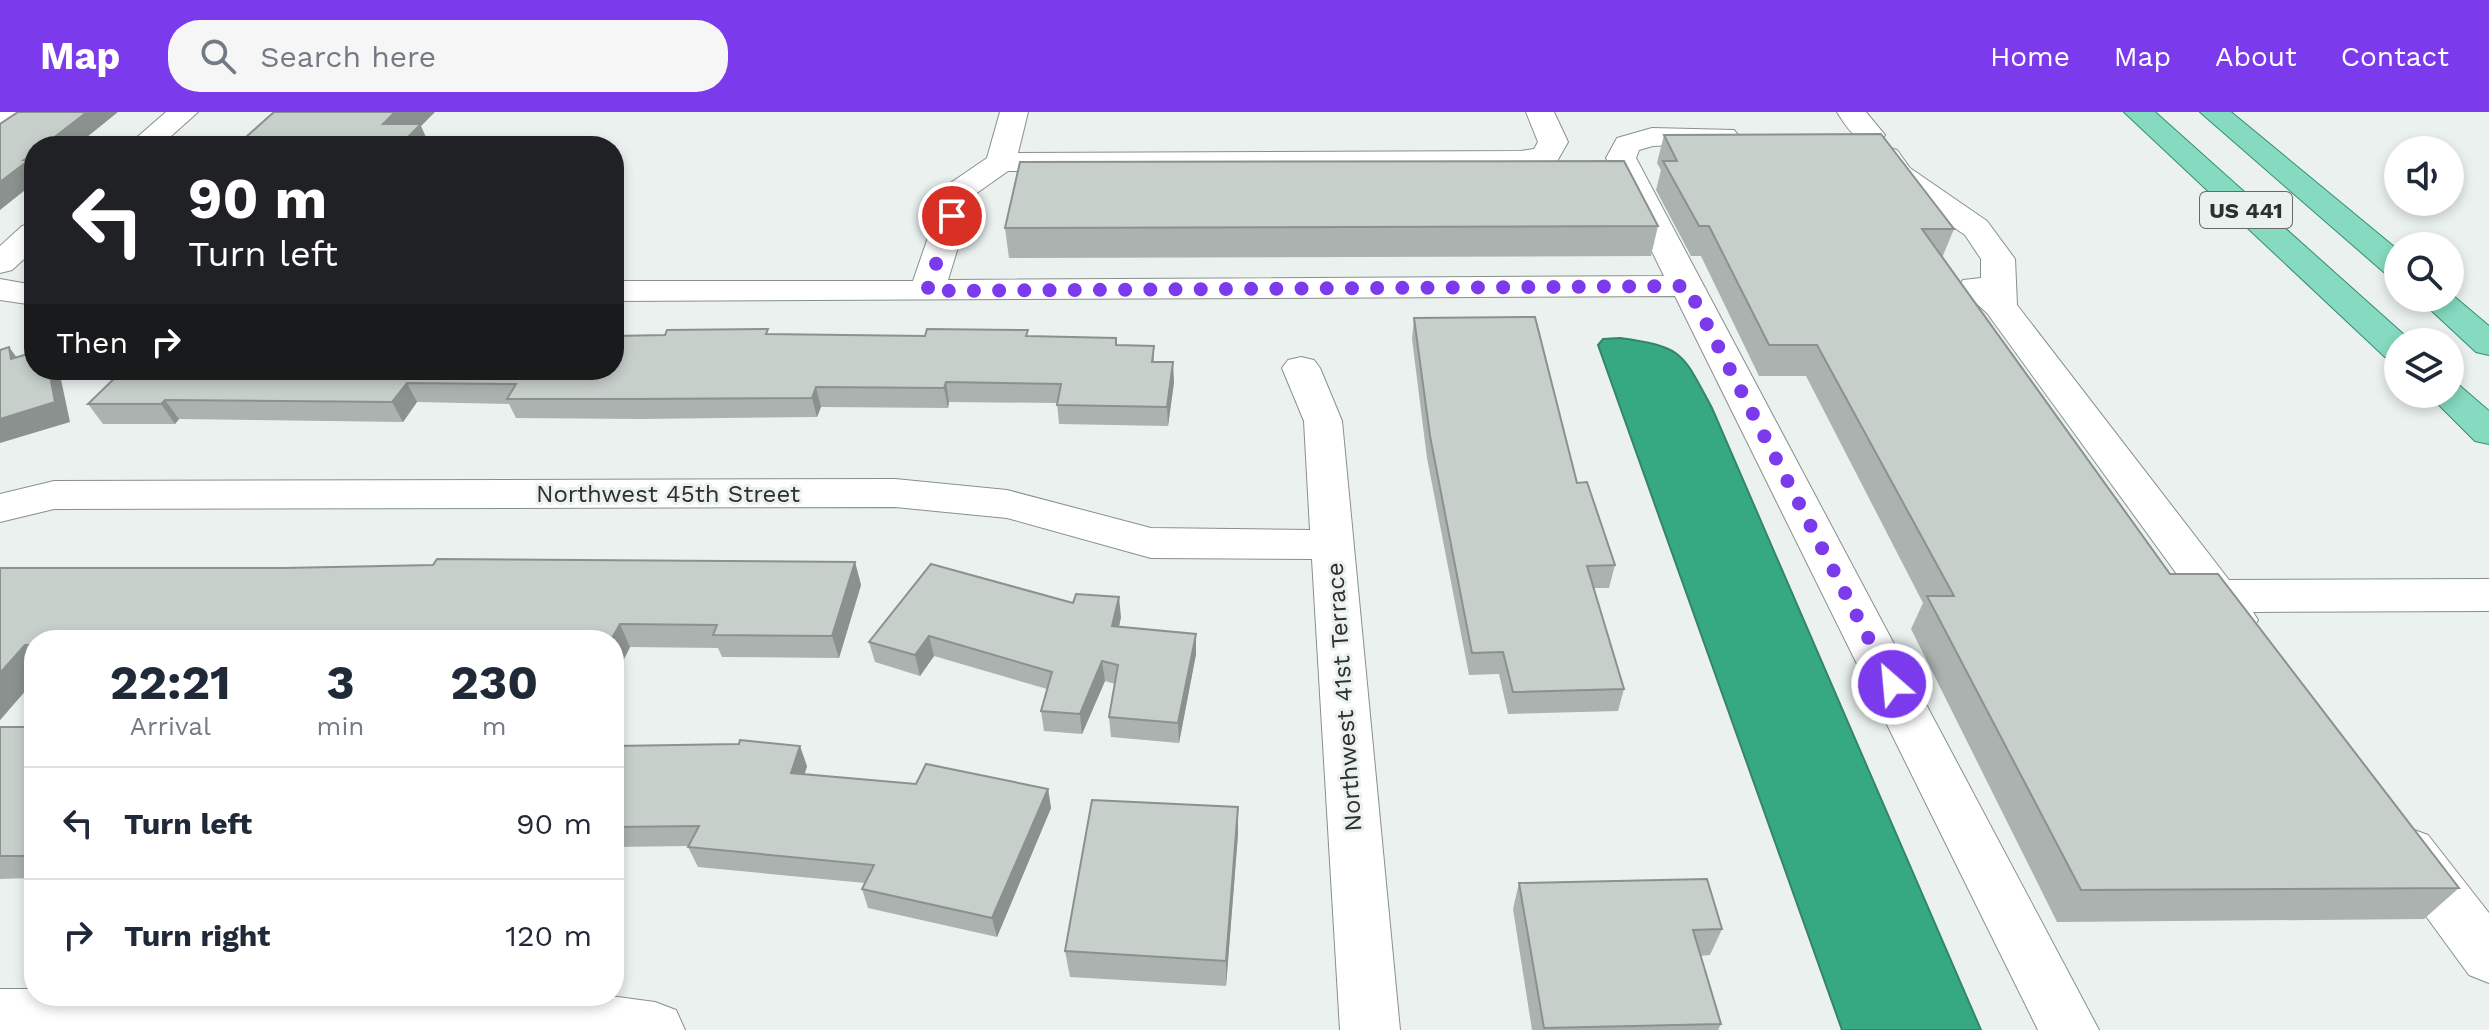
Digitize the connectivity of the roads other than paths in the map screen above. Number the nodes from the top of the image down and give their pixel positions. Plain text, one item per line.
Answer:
1 (7, 112) edge
2 (184, 112) edge
3 (1014, 112) edge
4 (1540, 112) edge
5 (2138, 112) edge
6 (2214, 112) edge
7 (0, 117) edge
8 (1848, 128) edge
9 (154, 136) edge
10 (1761, 136) edge
11 (1001, 162) junction
12 (24, 242) edge
13 (2384, 255) edge
14 (0, 263) edge
15 (1687, 286) junction
16 (0, 289) edge
17 (624, 291) edge
18 (927, 291) junction
19 (24, 295) edge
20 (2451, 312) edge
21 (2384, 336) edge
22 (2489, 344) edge
23 (1301, 368) dead end
24 (2462, 408) edge
25 (2489, 432) edge
26 (0, 508) edge
27 (1332, 545) junction
28 (2489, 595) edge
29 (2216, 596) junction
30 (2263, 658) edge
31 (2386, 820) edge
32 (2489, 957) edge
33 (0, 1016) edge
34 (574, 1025) edge
35 (655, 1030) edge
36 (1370, 1030) edge
37 (2069, 1030) edge

1 - 7 street
2 - 9 street
3 - 11 street
4 - 11 street
5 - 21 main road, US 441
6 - 13 main road, US 441
8 - 29 street
10 - 15 street
11 - 18 street
12 - 14 street
15 - 18 street
15 - 37 street
16 - 19 street
17 - 18 street
20 - 22 main road
23 - 27 street, Northwest 41st Terrace
24 - 25 main road
26 - 27 street, Northwest 45th Street
27 - 36 street, Northwest 41st Terrace
28 - 29 street
29 - 30 street
31 - 32 street
33 - 34 street
34 - 35 street

